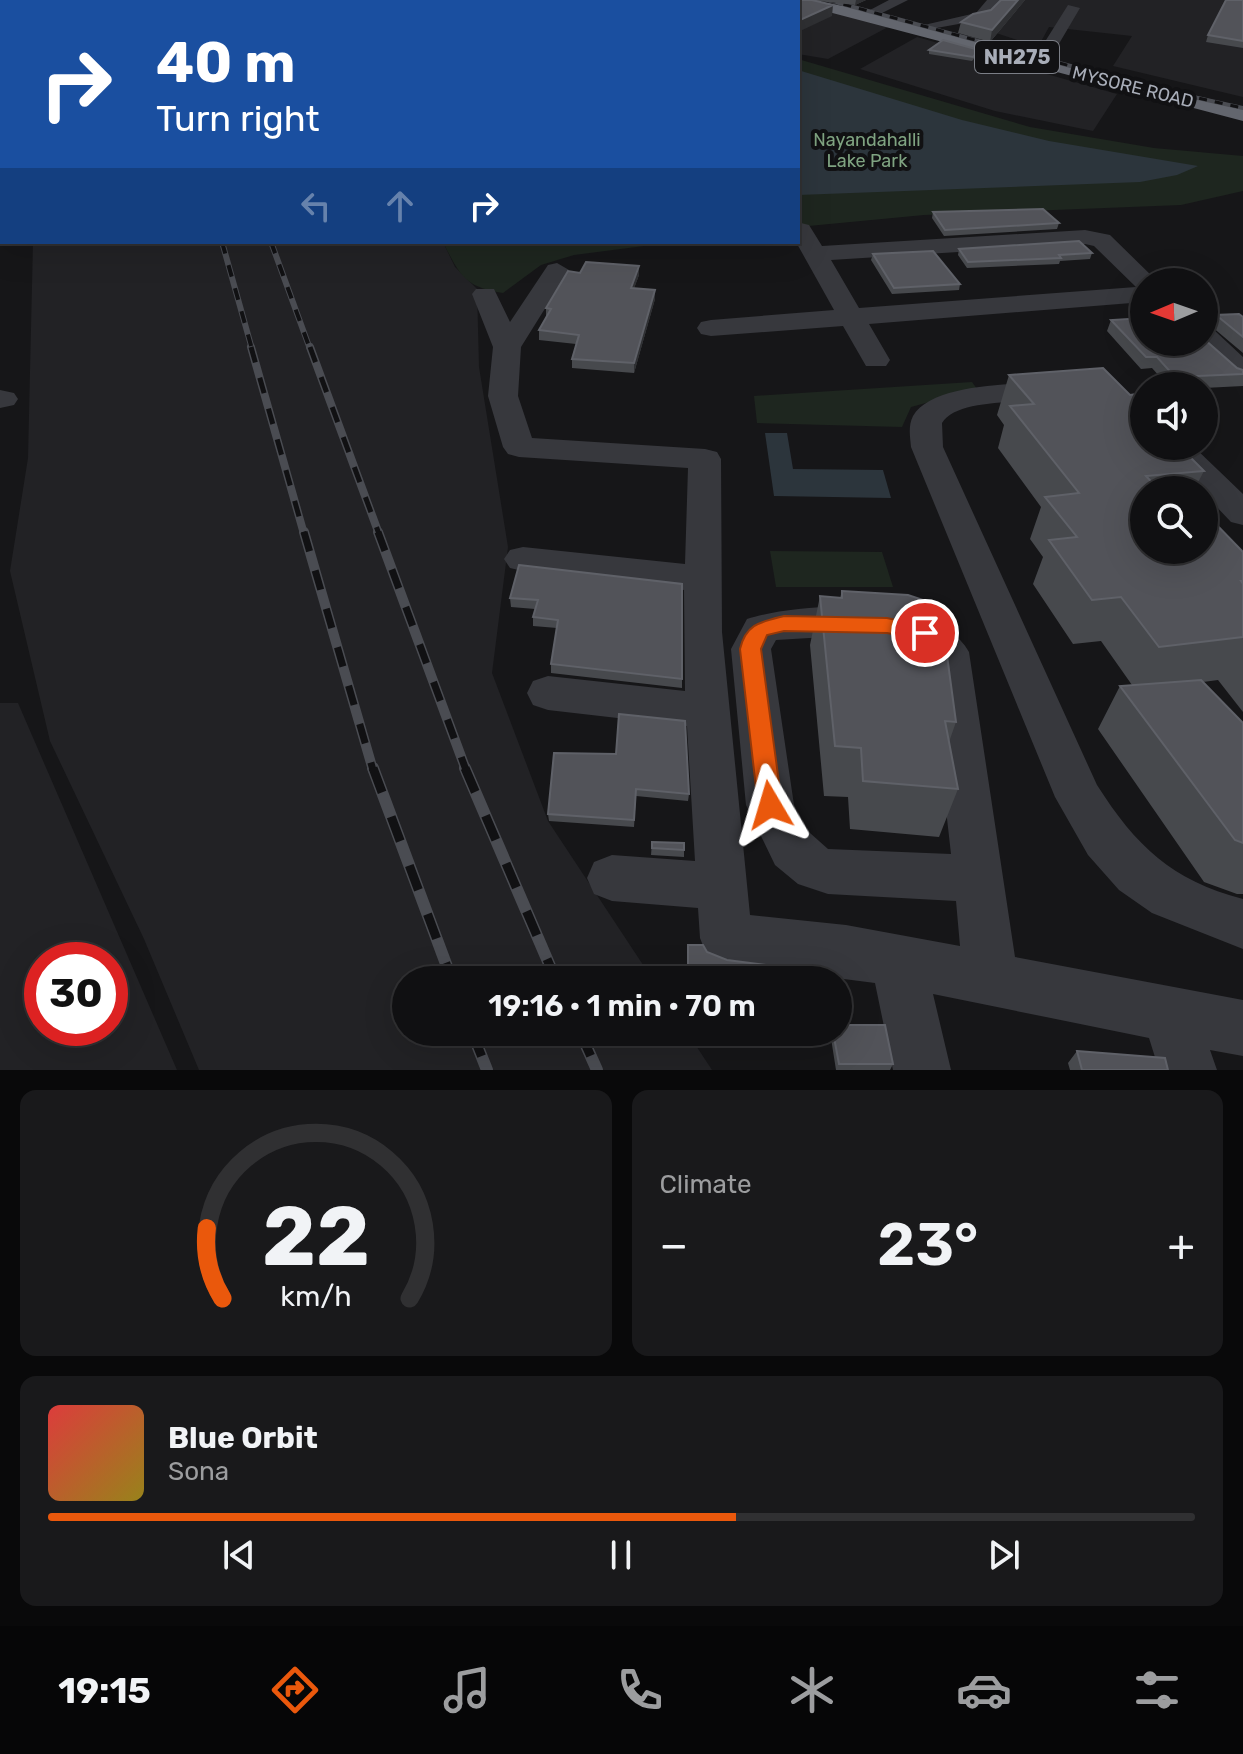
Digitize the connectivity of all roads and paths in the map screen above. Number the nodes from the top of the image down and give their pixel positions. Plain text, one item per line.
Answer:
1 (830, 0) edge
2 (901, 0) edge
3 (994, 0) edge
4 (800, 2) edge
5 (1073, 8) dead end
6 (877, 10) junction
7 (971, 18) junction
8 (911, 20) junction
9 (931, 25) junction
10 (1044, 56) junction
11 (1171, 94) junction
12 (1243, 105) edge
13 (1243, 114) edge
14 (801, 230) dead end
15 (816, 254) junction
16 (1131, 268) edge
17 (557, 270) dead end
18 (485, 294) dead end
19 (1130, 295) edge
20 (848, 317) junction
21 (711, 328) dead end
22 (507, 347) junction
23 (1218, 349) edge
24 (876, 360) dead end
25 (1243, 372) edge
26 (1087, 388) edge
27 (1186, 460) edge
28 (1234, 524) edge
29 (523, 559) dead end
30 (703, 579) junction
31 (548, 693) dead end
32 (709, 711) junction
33 (612, 878) dead end
34 (979, 878) junction
35 (722, 887) junction
36 (1243, 924) edge
37 (898, 961) junction
38 (991, 979) junction
39 (1169, 1013) junction
40 (1243, 1028) edge
41 (922, 1070) edge
42 (1188, 1070) edge

1 - 6 highway, MYSORE ROAD
2 - 6 street
3 - 7 street
4 - 11 highway, MYSORE ROAD / NH275
5 - 10 street
6 - 8 highway, MYSORE ROAD
7 - 8 street
7 - 9 street
8 - 9 highway, MYSORE ROAD
9 - 10 highway, MYSORE ROAD
10 - 11 highway, MYSORE ROAD
11 - 12 highway, MYSORE ROAD
11 - 13 highway, MYSORE ROAD / NH275
14 - 15 street
15 - 16 street
15 - 20 street
17 - 22 street
18 - 22 street
19 - 20 street
20 - 21 street
20 - 24 street
22 - 30 street
23 - 25 street
26 - 36 street
27 - 28 street
29 - 30 street
30 - 32 street
31 - 32 street
32 - 35 street
33 - 35 street
34 - 34 street
34 - 38 street
35 - 37 street
37 - 38 street
37 - 41 street
38 - 39 street
39 - 40 street
39 - 42 street

